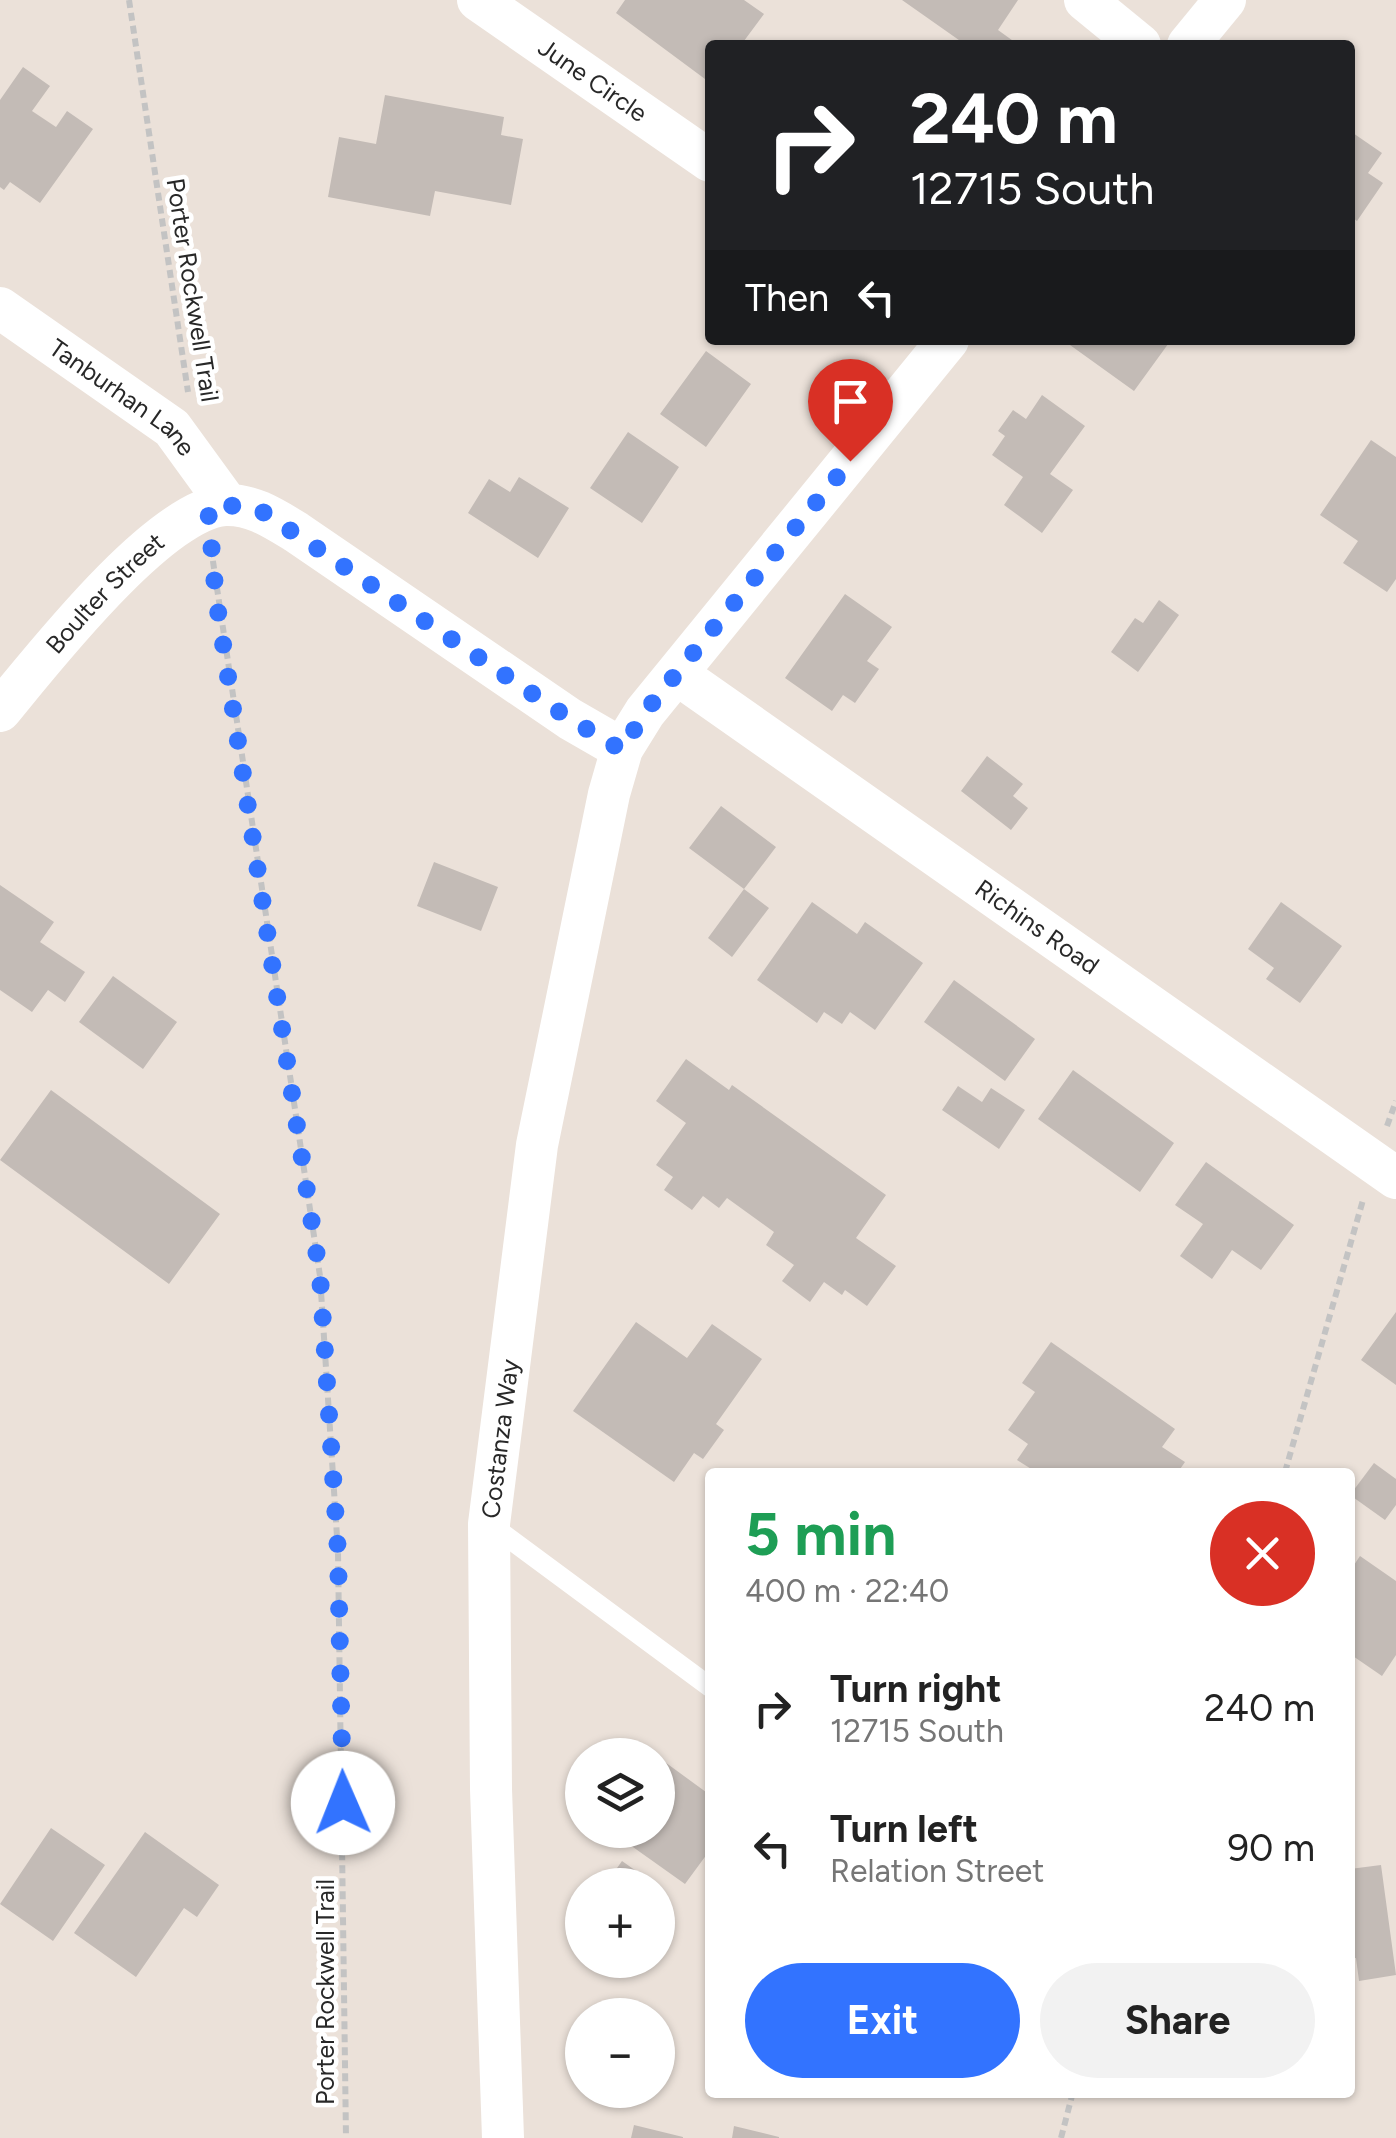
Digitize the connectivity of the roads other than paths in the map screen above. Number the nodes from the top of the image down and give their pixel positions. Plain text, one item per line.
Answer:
1 (478, 0) edge
2 (1084, 0) edge
3 (1225, 0) edge
4 (1134, 40) edge
5 (1192, 40) edge
6 (705, 158) edge
7 (0, 308) edge
8 (944, 345) edge
9 (218, 506) junction
10 (678, 674) junction
11 (0, 711) edge
12 (622, 750) junction
13 (1390, 1174) edge
14 (490, 1524) junction
15 (705, 1683) edge
16 (503, 2138) edge

1 - 6 street, June Circle
2 - 4 street
3 - 5 street
7 - 9 street, Tanburhan Lane
8 - 10 street, Costanza Way
9 - 11 street, Boulter Street
9 - 12 street
10 - 12 street, Costanza Way
10 - 13 street, Richins Road
12 - 14 street, Costanza Way
14 - 15 lane
14 - 16 street, Costanza Way

